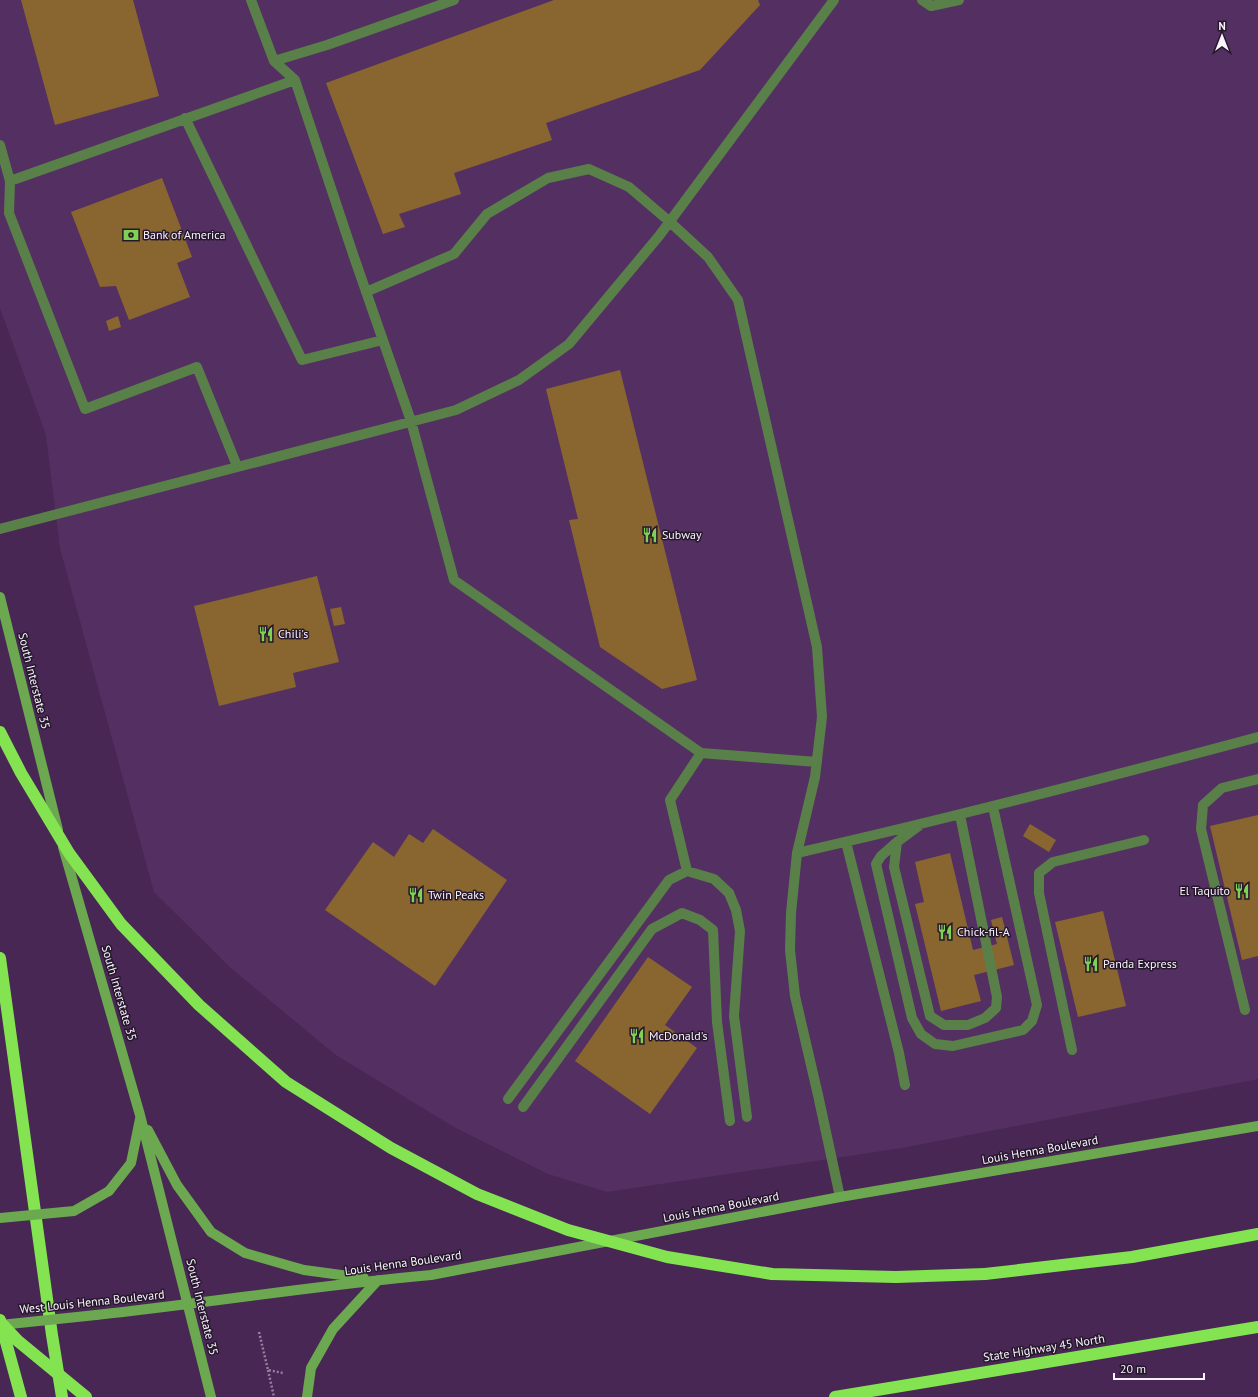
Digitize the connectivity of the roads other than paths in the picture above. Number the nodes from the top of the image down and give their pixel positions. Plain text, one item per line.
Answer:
1 (250, 0) edge
2 (454, 0) edge
3 (834, 0) edge
4 (922, 0) edge
5 (959, 0) edge
6 (274, 61) junction
7 (295, 80) junction
8 (185, 118) junction
9 (0, 145) edge
10 (10, 181) junction
11 (670, 222) junction
12 (366, 292) junction
13 (382, 340) junction
14 (411, 421) junction
15 (237, 466) junction
16 (0, 529) edge
17 (0, 597) edge
18 (0, 732) edge
19 (1258, 737) edge
20 (701, 753) junction
21 (817, 762) junction
22 (1258, 779) edge
23 (992, 807) junction
24 (960, 815) junction
25 (920, 825) junction
26 (1144, 840) dead end
27 (846, 842) junction
28 (897, 842) junction
29 (797, 853) junction
30 (687, 871) junction
31 (0, 958) edge
32 (1245, 1010) dead end
33 (1072, 1050) dead end
34 (905, 1085) dead end
35 (508, 1099) dead end
36 (523, 1107) dead end
37 (140, 1115) junction
38 (747, 1117) dead end
39 (730, 1121) dead end
40 (1258, 1126) edge
41 (840, 1197) junction
42 (0, 1218) edge
43 (1258, 1234) edge
44 (378, 1280) junction
45 (187, 1305) junction
46 (1258, 1319) edge
47 (0, 1321) edge
48 (0, 1325) edge
49 (1258, 1327) edge
50 (1203, 1336) junction
51 (21, 1397) edge
52 (62, 1397) edge
53 (86, 1397) edge
54 (211, 1397) edge
55 (307, 1397) edge
56 (835, 1397) edge

1 - 6 lane
2 - 6 lane
3 - 11 lane
4 - 5 lane
6 - 7 lane
7 - 8 lane
7 - 12 lane
8 - 10 lane
8 - 13 lane
9 - 10 lane
10 - 15 lane
11 - 12 lane
11 - 14 lane
11 - 21 lane
12 - 13 lane
13 - 14 lane
14 - 15 lane
14 - 20 lane
15 - 16 lane
17 - 37 main road, South Interstate 35
18 - 43 highway, bridge
19 - 23 lane
20 - 21 lane
20 - 30 lane
21 - 29 lane
22 - 32 lane
23 - 24 lane
23 - 28 lane
24 - 25 lane
24 - 28 lane
25 - 27 lane
25 - 28 lane
26 - 33 lane
27 - 29 lane
27 - 34 lane
29 - 41 lane
30 - 35 lane
30 - 38 lane
31 - 52 highway
36 - 39 lane
37 - 42 main road, bridge
37 - 44 main road
37 - 45 main road, South Interstate 35
40 - 41 main road, Louis Henna Boulevard
41 - 44 main road, Louis Henna Boulevard
44 - 45 main road, Louis Henna Boulevard
44 - 55 main road
45 - 48 main road, West Louis Henna Boulevard, bridge
45 - 54 main road, South Interstate 35
46 - 50 highway
47 - 51 highway
47 - 53 highway, bridge
49 - 50 highway, State Highway 45 North
50 - 56 highway, State Highway 45 North

